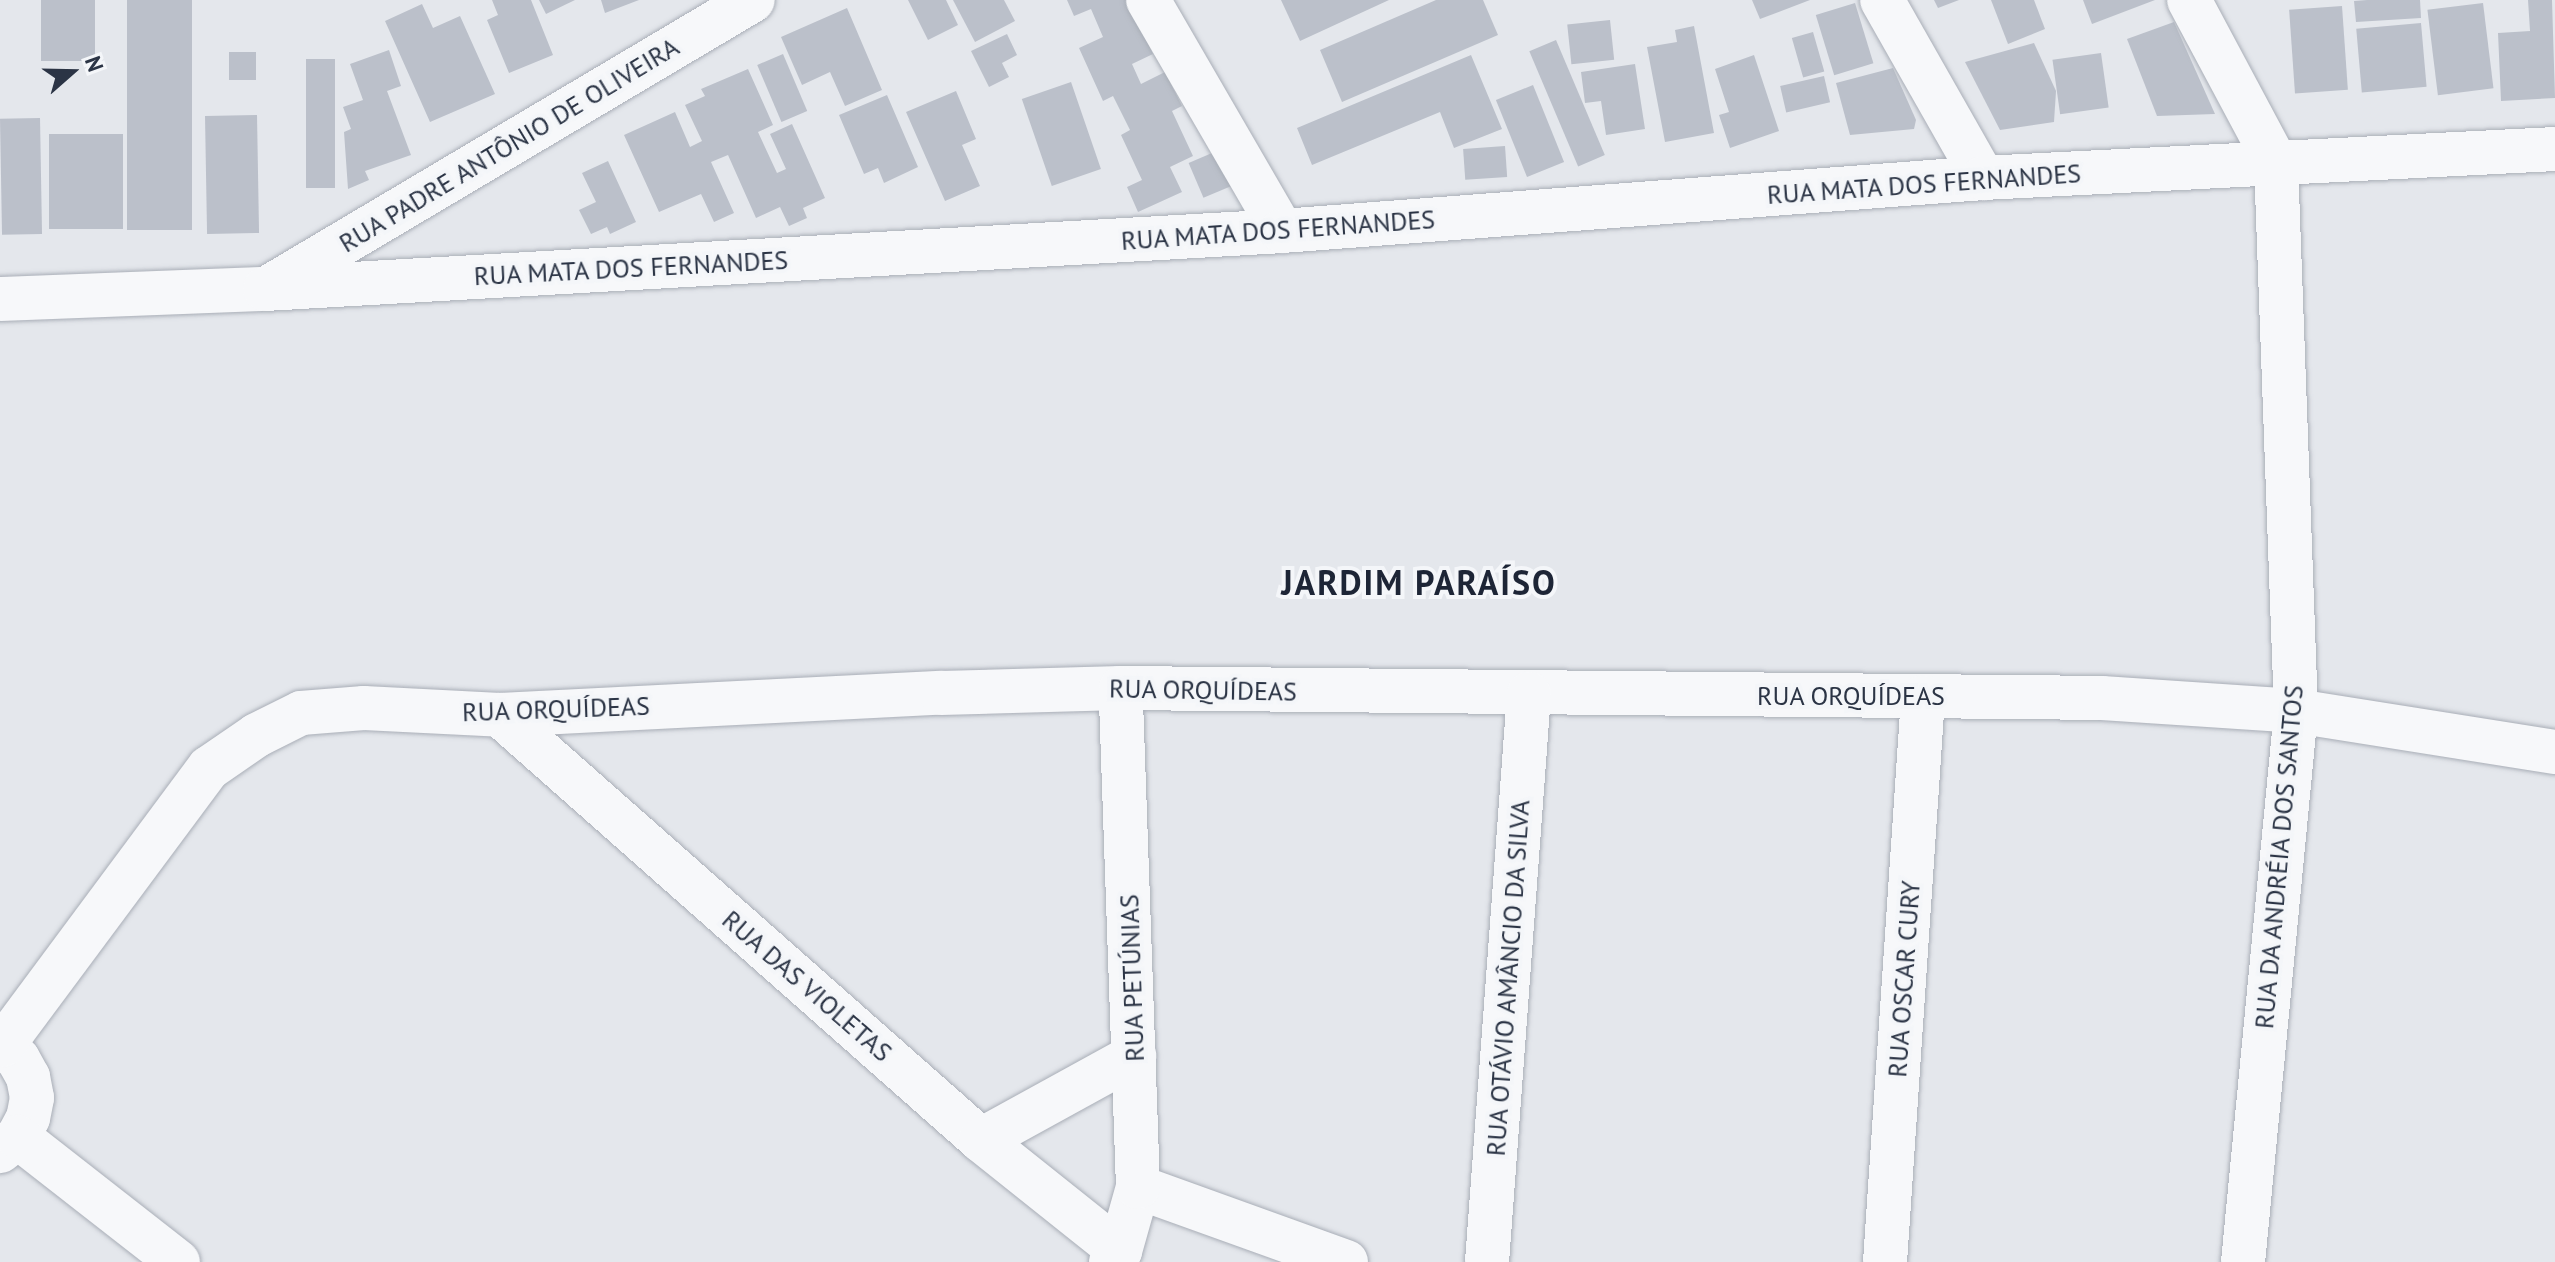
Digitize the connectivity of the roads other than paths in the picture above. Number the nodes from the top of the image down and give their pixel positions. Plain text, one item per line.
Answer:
1 (753, 0) edge
2 (1148, 0) edge
3 (1882, 0) edge
4 (2189, 0) edge
5 (2555, 149) edge
6 (2276, 163) junction
7 (1983, 178) junction
8 (1282, 231) junction
9 (265, 289) junction
10 (0, 299) edge
11 (1121, 688) junction
12 (1529, 694) junction
13 (1923, 697) junction
14 (2296, 711) junction
15 (500, 715) junction
16 (2555, 752) edge
17 (1, 1044) edge
18 (1134, 1056) junction
19 (981, 1140) junction
20 (9, 1144) edge
21 (1138, 1187) junction
22 (1115, 1257) edge
23 (178, 1262) edge
24 (1346, 1262) edge
25 (1487, 1262) edge
26 (1885, 1262) edge
27 (2243, 1262) edge

1 - 9 street, RUA PADRE ANTÔNIO DE OLIVEIRA
2 - 8 street
3 - 7 street
4 - 6 street
5 - 6 street, RUA MATA DOS FERNANDES
6 - 7 street, RUA MATA DOS FERNANDES
6 - 14 street, RUA DA ANDRÉIA DOS SANTOS
7 - 8 street, RUA MATA DOS FERNANDES
8 - 9 street, RUA MATA DOS FERNANDES
9 - 10 street, RUA MATA DOS FERNANDES
11 - 12 street, RUA ORQUÍDEAS
11 - 15 street, RUA ORQUÍDEAS
11 - 18 street, RUA PETÚNIAS
12 - 13 street, RUA ORQUÍDEAS
12 - 25 street, RUA OTÁVIO AMÂNCIO DA SILVA
13 - 14 street, RUA ORQUÍDEAS
13 - 26 street, RUA OSCAR CURY
14 - 16 street, RUA ORQUÍDEAS
14 - 27 street, RUA DA ANDRÉIA DOS SANTOS
15 - 17 street, RUA ORQUÍDEAS
15 - 19 street, RUA DAS VIOLETAS
17 - 20 street
18 - 19 street
18 - 21 street, RUA PETÚNIAS
19 - 22 street, RUA DAS VIOLETAS
20 - 23 street
21 - 22 street, RUA PETÚNIAS
21 - 24 street

